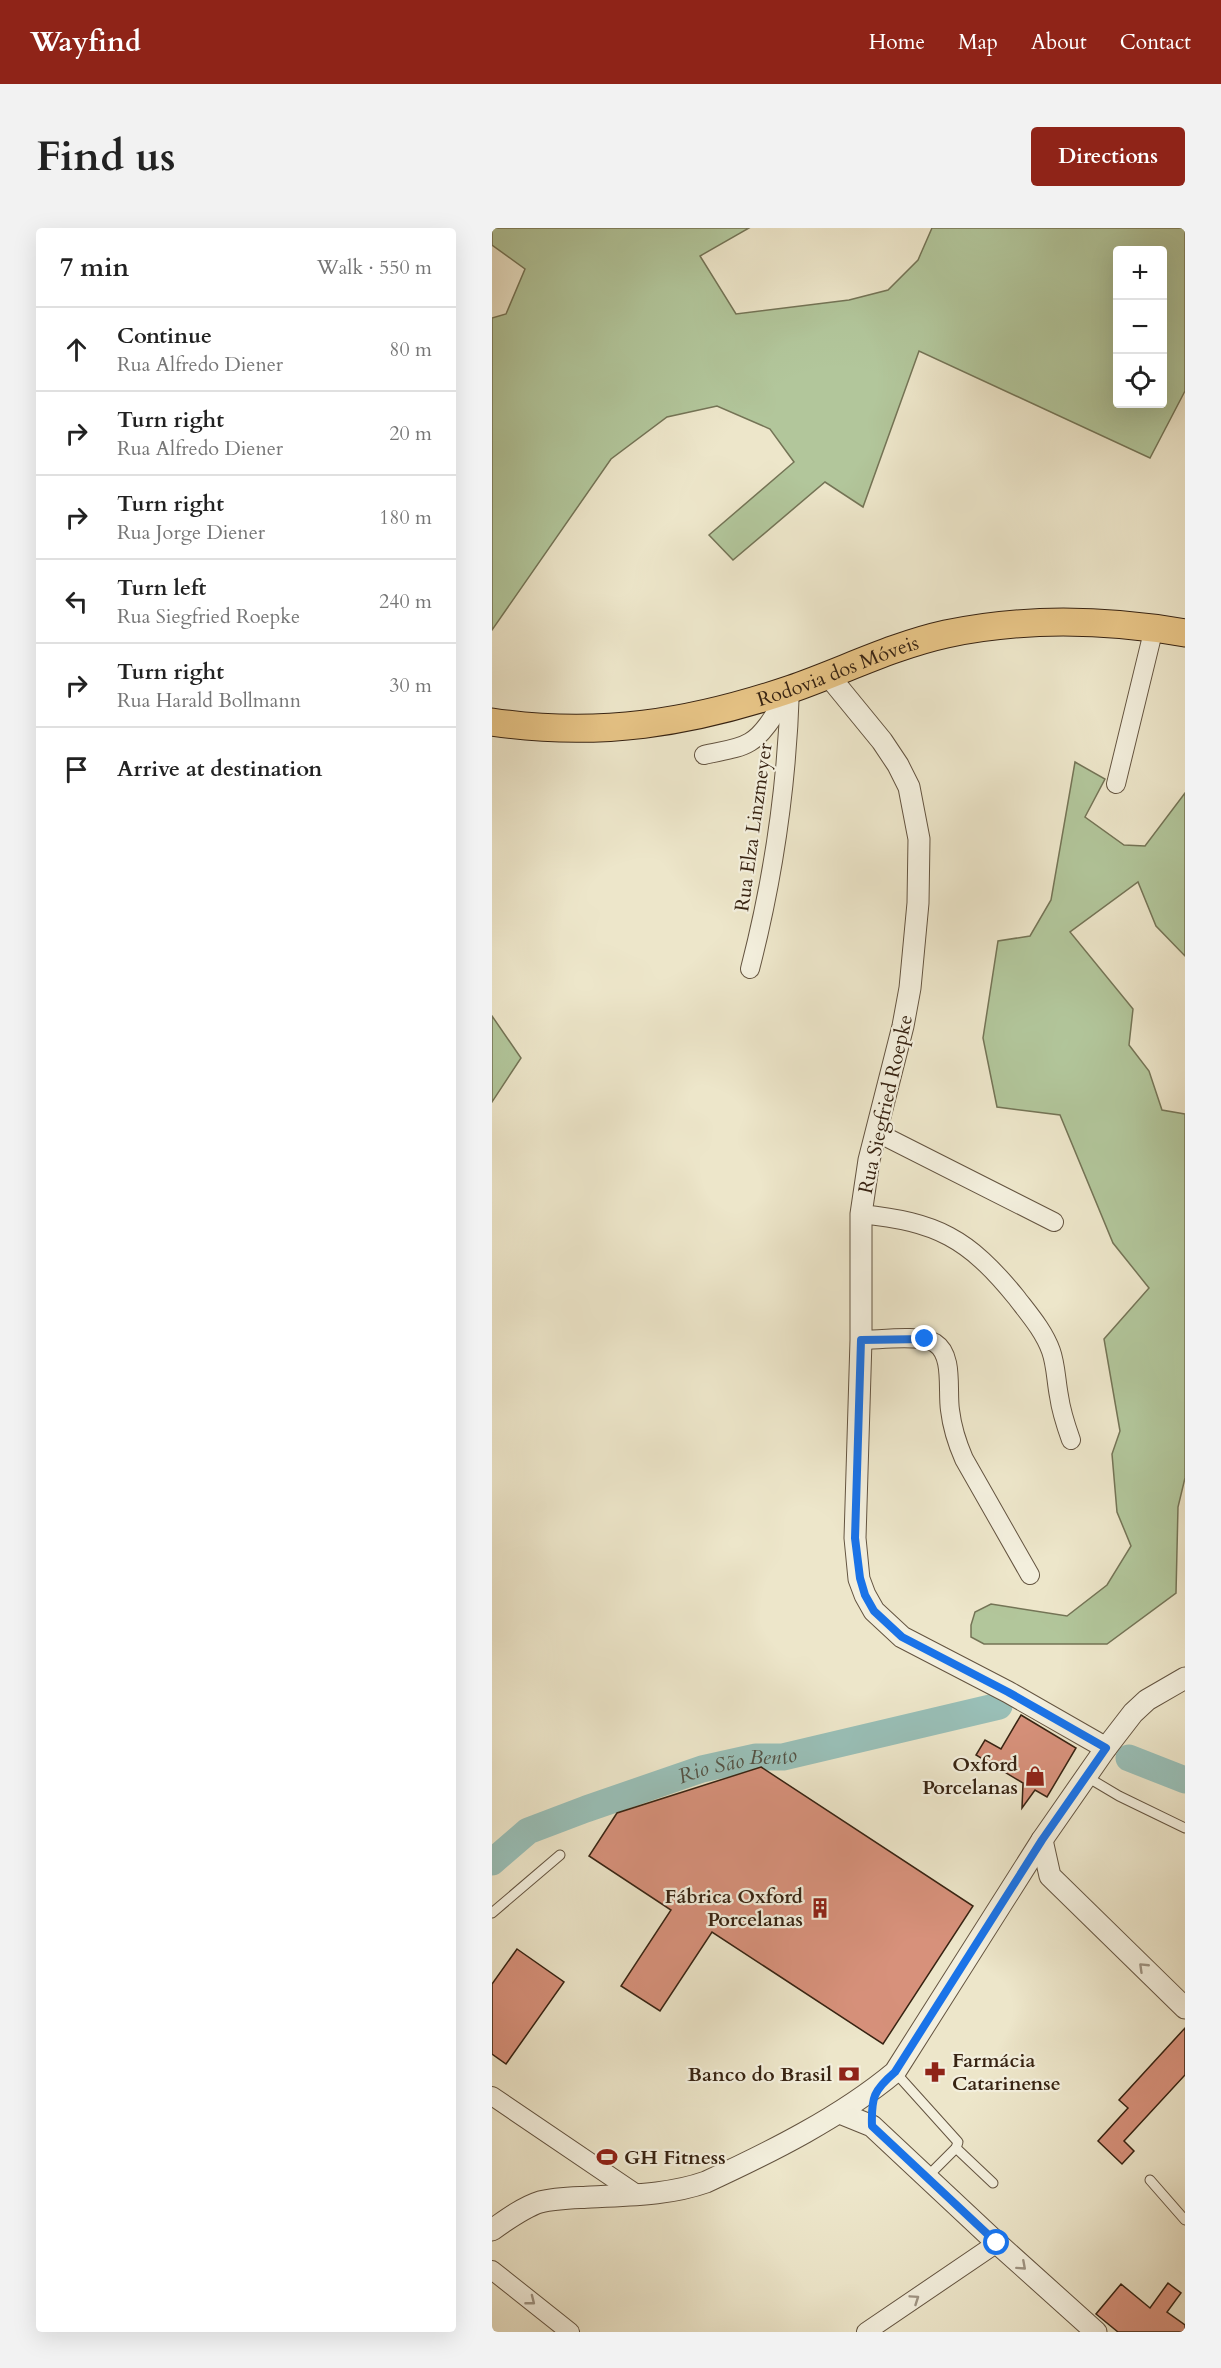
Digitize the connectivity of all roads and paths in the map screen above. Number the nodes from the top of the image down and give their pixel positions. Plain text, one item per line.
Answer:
1 (1154, 627) junction
2 (1185, 633) edge
3 (828, 675) junction
4 (790, 689) junction
5 (492, 722) edge
6 (704, 755) dead end
7 (1116, 784) dead end
8 (750, 969) dead end
9 (876, 1132) junction
10 (861, 1214) junction
11 (1054, 1222) dead end
12 (861, 1340) junction
13 (1071, 1440) dead end
14 (1030, 1575) dead end
15 (1185, 1678) edge
16 (1106, 1748) junction
17 (1087, 1777) junction
18 (1185, 1828) edge
19 (1042, 1840) junction
20 (560, 1855) dead end
21 (1050, 1876) junction
22 (1019, 1878) junction
23 (492, 1913) edge
24 (1185, 2008) edge
25 (895, 2072) junction
26 (879, 2086) junction
27 (492, 2096) edge
28 (840, 2113) junction
29 (872, 2126) junction
30 (956, 2148) junction
31 (927, 2177) junction
32 (1150, 2180) dead end
33 (993, 2183) dead end
34 (638, 2195) junction
35 (1185, 2220) edge
36 (492, 2230) edge
37 (997, 2243) junction
38 (492, 2270) edge
39 (570, 2332) edge
40 (866, 2332) edge
41 (1096, 2332) edge

1 - 2 main road, Rodovia dos Móveis
1 - 3 main road, Rodovia dos Móveis
1 - 7 street
3 - 4 main road, Rodovia dos Móveis
3 - 9 street, Rua Siegfried Roepke
4 - 5 main road, Rodovia dos Móveis
4 - 6 street
4 - 8 street, Rua Elza Linzmeyer
9 - 10 street, Rua Siegfried Roepke
9 - 11 street
10 - 12 street, Rua Siegfried Roepke
10 - 13 street
12 - 14 street
12 - 16 street, Rua Siegfried Roepke
15 - 16 street
16 - 17 street
17 - 18 lane
17 - 19 street
19 - 21 street
19 - 22 street
20 - 23 lane
21 - 22 street
24 -> 21 street
22 - 25 street
25 - 26 street
25 - 30 lane
26 - 28 street
26 - 29 street
27 - 34 street
28 - 29 street
28 - 34 street
29 - 31 street
30 - 31 lane
30 - 33 lane
31 - 37 street
32 - 35 lane
34 - 36 street
40 -> 37 street
37 -> 41 street
38 -> 39 street

